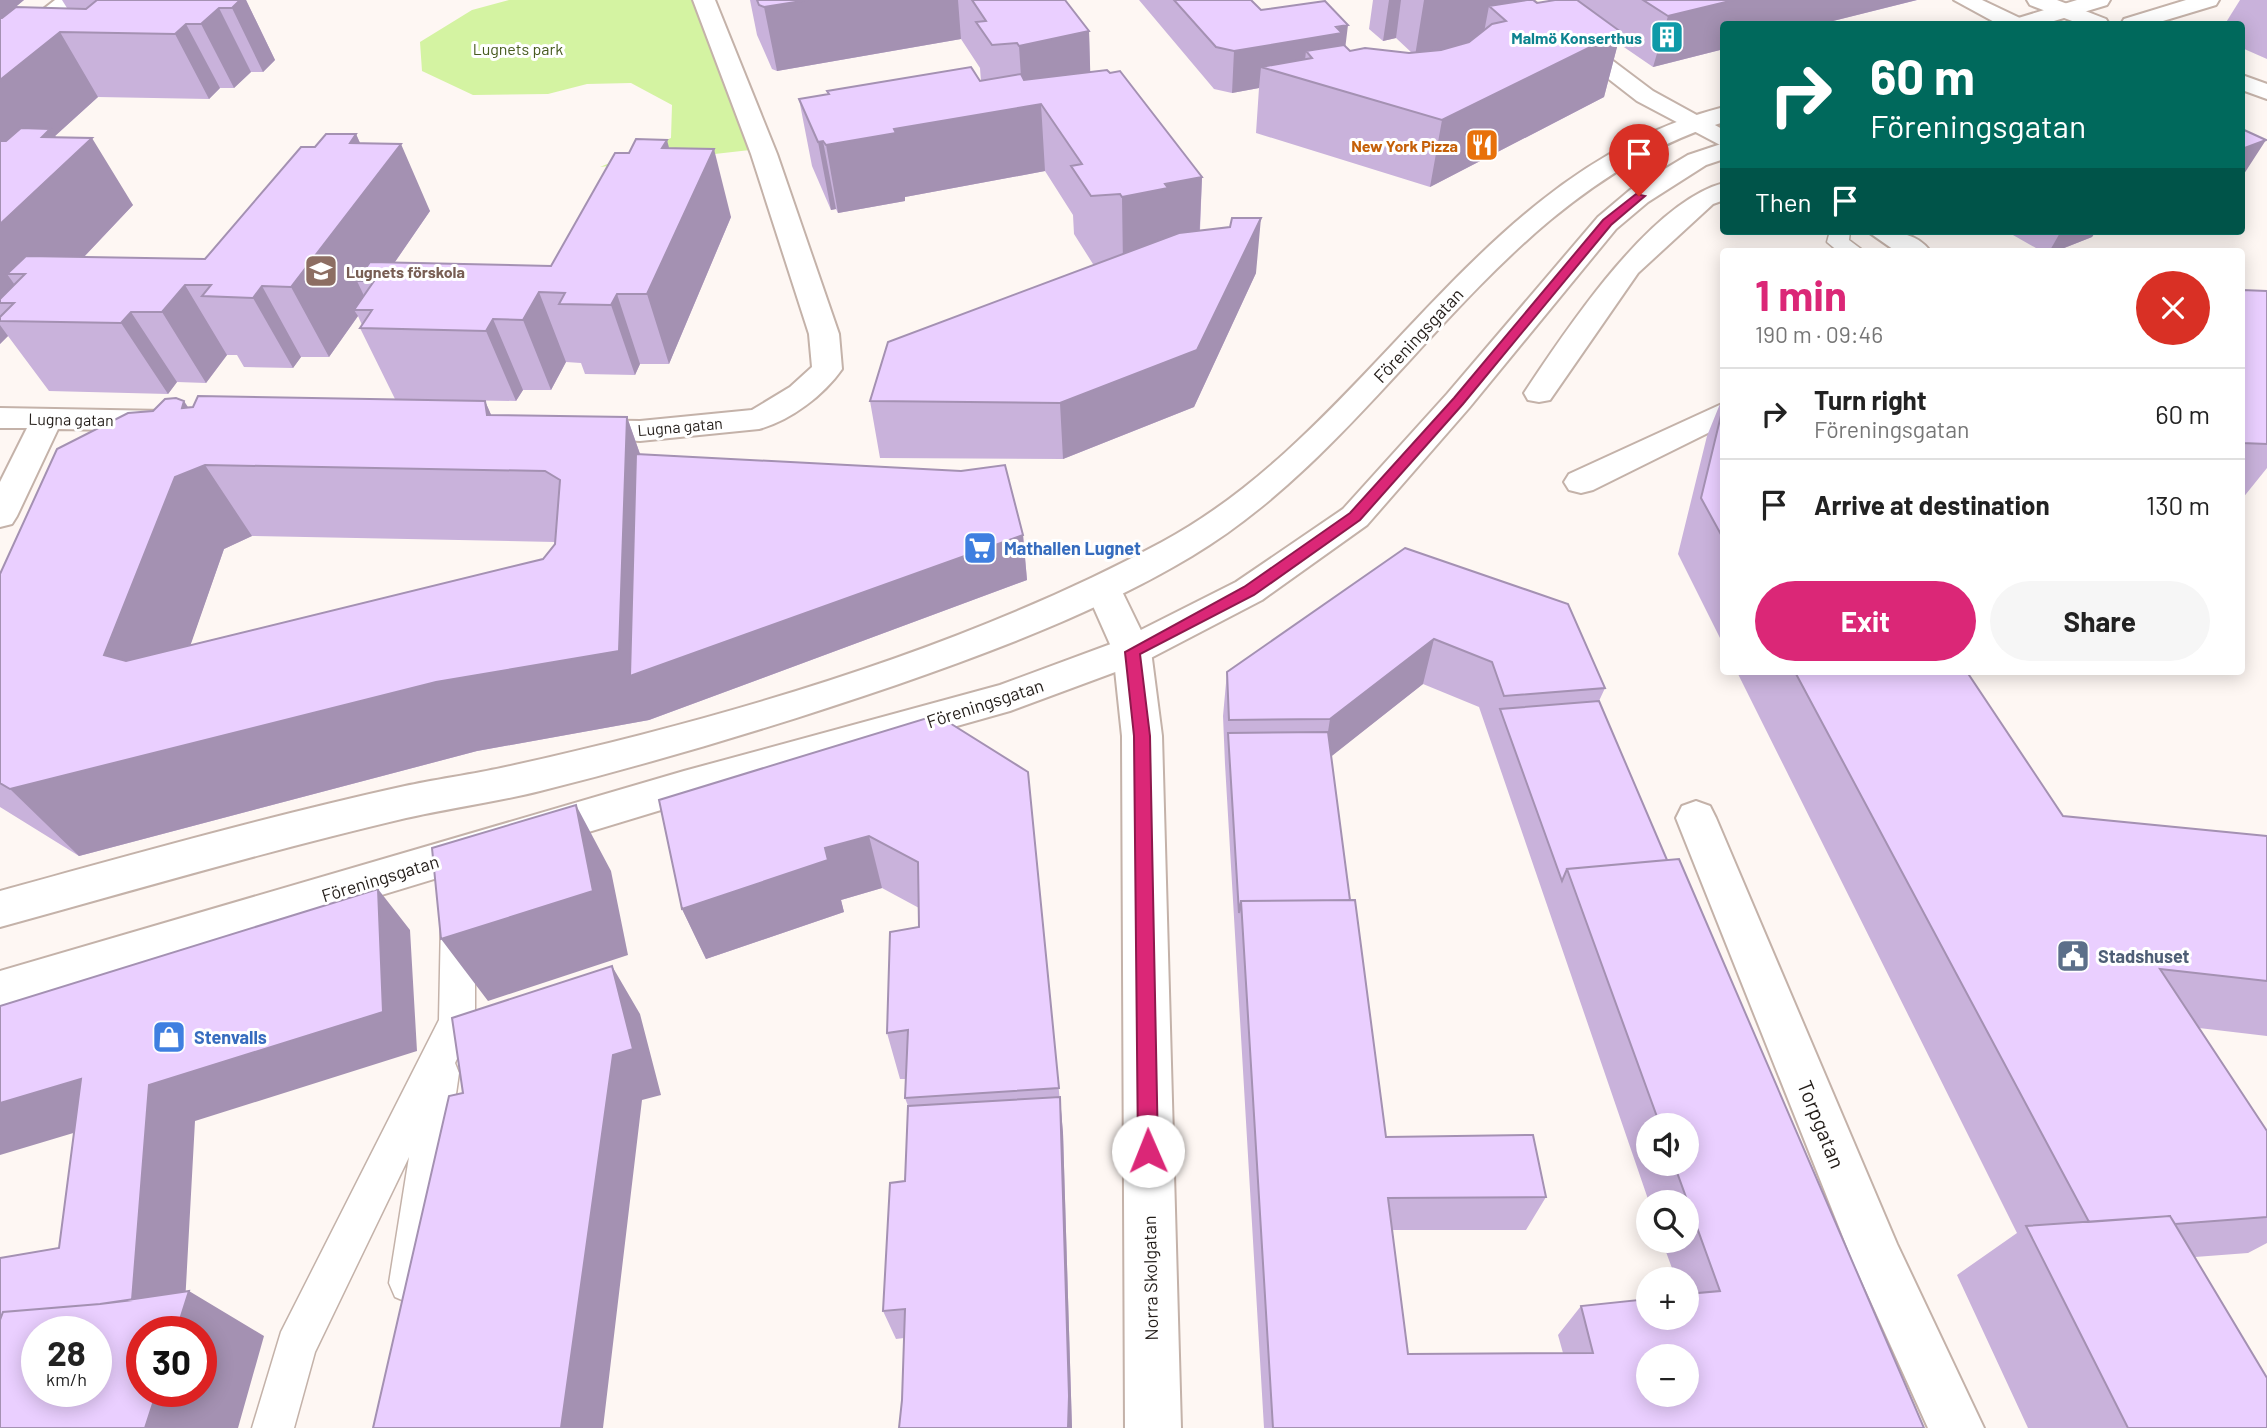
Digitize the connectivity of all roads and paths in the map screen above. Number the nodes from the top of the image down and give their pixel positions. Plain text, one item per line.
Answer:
1 (69, 0) edge
2 (704, 0) edge
3 (1518, 0) edge
4 (1965, 0) edge
5 (2038, 0) edge
6 (2099, 0) edge
7 (2208, 0) edge
8 (2066, 12) junction
9 (2008, 21) edge
10 (2034, 21) edge
11 (2090, 21) edge
12 (2142, 21) edge
13 (0, 54) edge
14 (2245, 83) edge
15 (2267, 92) edge
16 (1708, 119) edge
17 (1720, 135) edge
18 (1720, 151) edge
19 (1720, 192) edge
20 (1839, 235) edge
21 (1888, 235) edge
22 (1848, 248) edge
23 (1910, 248) edge
24 (1539, 393) dead end
25 (1720, 415) edge
26 (0, 418) edge
27 (47, 419) junction
28 (120, 420) junction
29 (189, 422) edge
30 (545, 429) edge
31 (102, 458) edge
32 (1581, 482) dead end
33 (0, 516) edge
34 (1103, 588) junction
35 (1132, 652) junction
36 (1696, 818) dead end
37 (458, 878) junction
38 (0, 909) edge
39 (0, 991) edge
40 (446, 1045) junction
41 (404, 1319) edge
42 (273, 1428) edge
43 (1153, 1428) edge
44 (1955, 1428) edge

1 - 13 street
2 - 30 street, Lugna gatan
3 - 16 street
4 - 9 street
5 - 8 street
6 - 8 street
7 - 12 street
8 - 10 street
8 - 11 street
14 - 15 street
16 - 17 street
16 - 34 street, Föreningsgatan
18 - 35 street, Föreningsgatan
19 - 24 street
20 - 22 lane
21 - 23 street
25 - 32 street
26 - 27 street, Lugna gatan
27 - 28 street, Lugna gatan
27 - 33 street
28 - 29 street, Lugna gatan
28 - 31 street
34 - 35 street, Norra Skolgatan
34 - 38 street, Föreningsgatan
35 - 37 street, Föreningsgatan
35 - 43 street, Norra Skolgatan
36 - 44 street, Torpgatan
37 - 39 street, Föreningsgatan
37 - 40 lane
40 - 41 lane
40 - 42 lane

